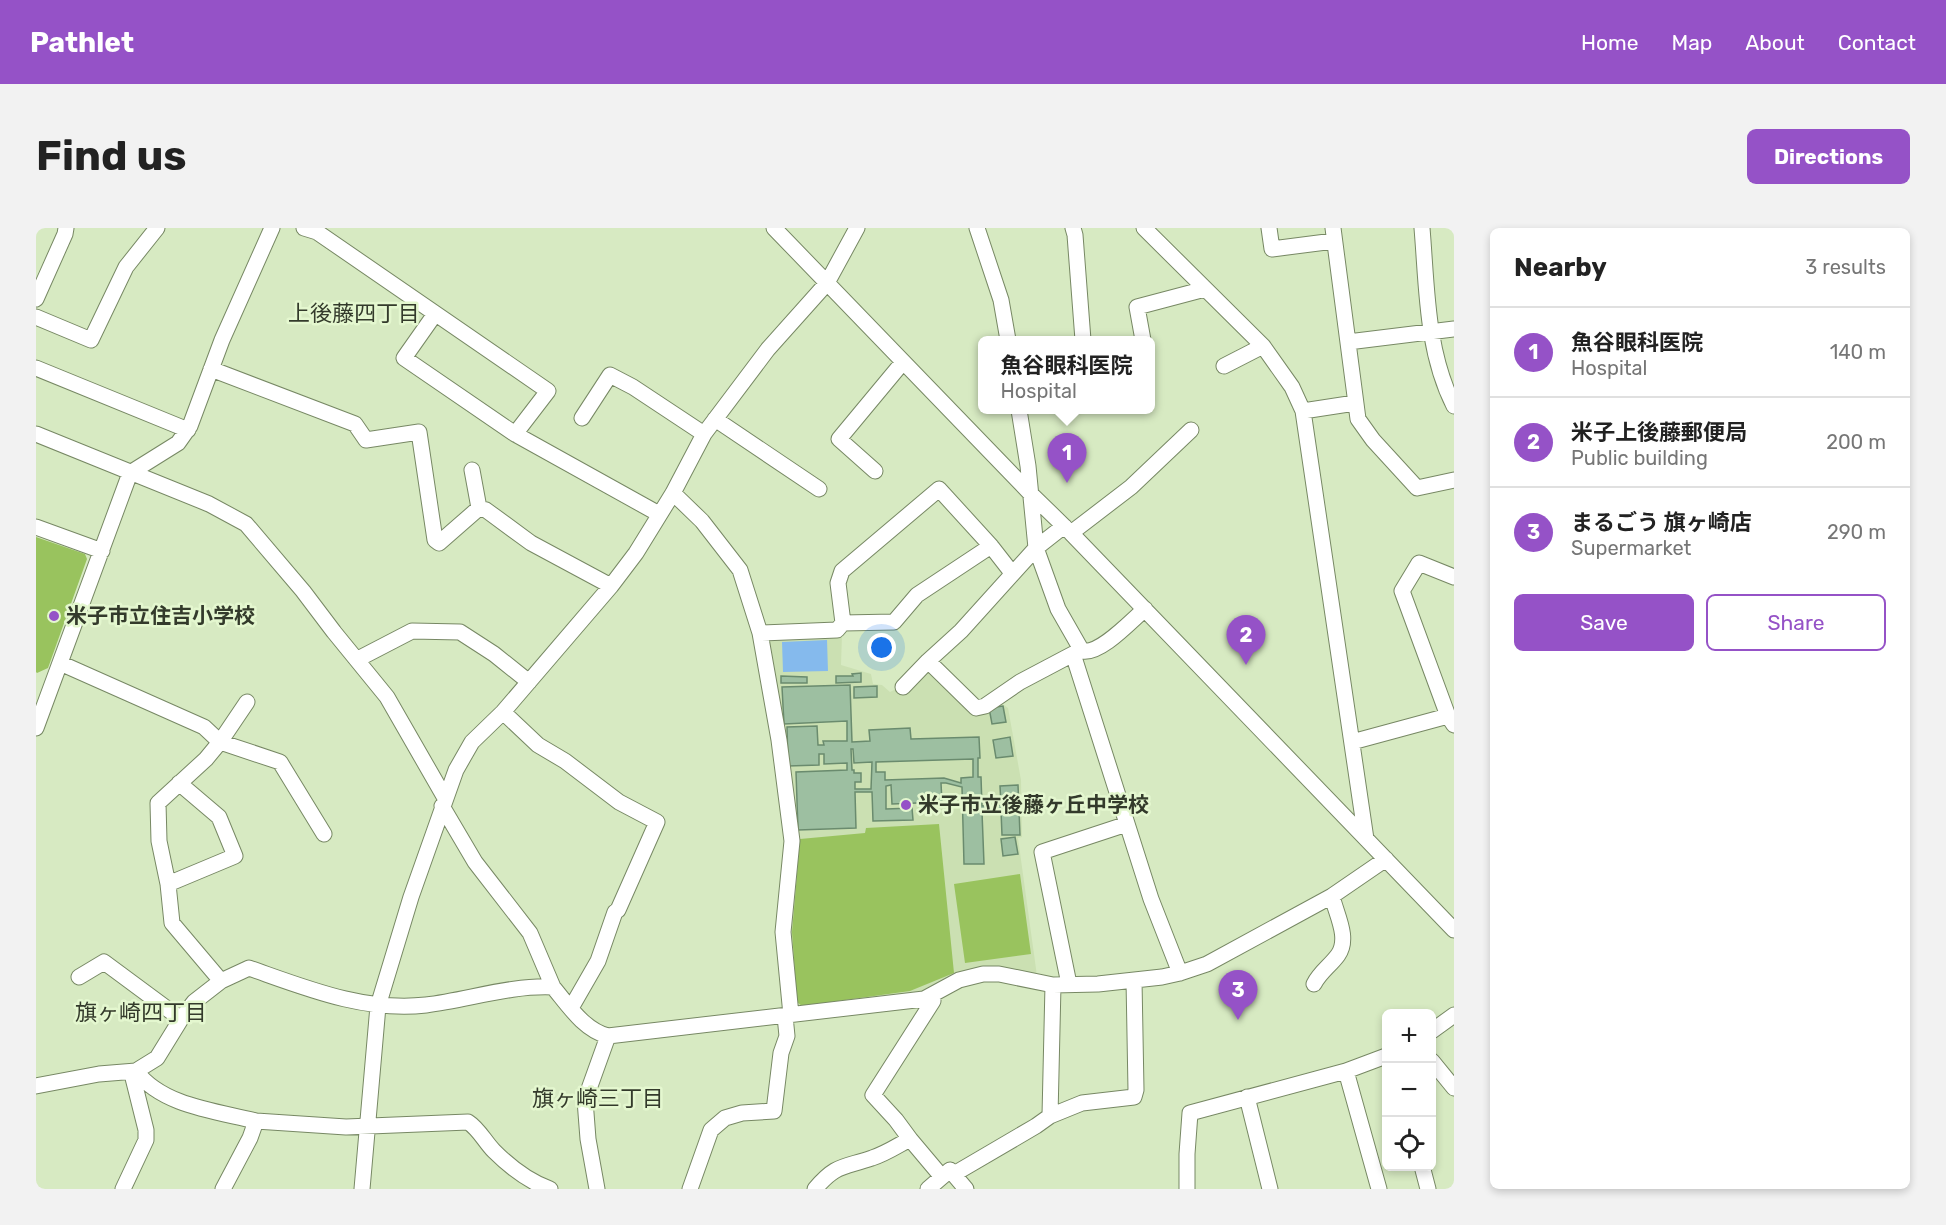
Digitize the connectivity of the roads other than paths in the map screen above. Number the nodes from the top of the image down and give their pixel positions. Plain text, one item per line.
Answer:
1 (66, 228) edge
2 (157, 228) edge
3 (272, 228) edge
4 (304, 228) edge
5 (774, 228) edge
6 (857, 228) edge
7 (977, 228) edge
8 (1073, 228) edge
9 (1144, 228) edge
10 (1269, 228) edge
11 (1422, 228) edge
12 (1333, 234) edge
13 (826, 283) junction
14 (1205, 289) junction
15 (37, 294) edge
16 (435, 314) junction
17 (36, 317) edge
18 (1454, 329) edge
19 (1430, 332) junction
20 (1007, 336) edge
21 (1083, 336) edge
22 (1142, 336) edge
23 (1348, 342) junction
24 (1263, 346) junction
25 (903, 362) junction
26 (1224, 366) dead end
27 (36, 368) edge
28 (211, 369) junction
29 (1355, 403) junction
30 (1454, 406) edge
31 (1303, 411) junction
32 (1020, 414) edge
33 (582, 418) dead end
34 (715, 419) junction
35 (188, 430) junction
36 (1191, 430) dead end
37 (36, 434) edge
38 (515, 434) junction
39 (704, 435) junction
40 (472, 470) dead end
41 (875, 471) dead end
42 (130, 473) junction
43 (1454, 480) edge
44 (819, 489) dead end
45 (673, 493) junction
46 (1030, 493) junction
47 (479, 508) junction
48 (659, 514) junction
49 (36, 527) edge
50 (1068, 529) junction
51 (991, 546) junction
52 (1036, 548) junction
53 (102, 551) junction
54 (1012, 573) junction
55 (1454, 577) edge
56 (611, 586) junction
57 (1145, 609) junction
58 (843, 623) junction
59 (760, 633) junction
60 (1077, 652) junction
61 (358, 659) junction
62 (928, 661) junction
63 (60, 663) junction
64 (529, 682) junction
65 (903, 687) dead end
66 (248, 702) dead end
67 (40, 706) edge
68 (503, 712) junction
69 (1451, 720) edge
70 (36, 728) edge
71 (219, 741) junction
72 (1352, 742) junction
73 (179, 783) junction
74 (444, 802) junction
75 (1127, 824) junction
76 (324, 834) dead end
77 (1366, 839) junction
78 (1386, 859) junction
79 (168, 884) junction
80 (1332, 896) junction
81 (1454, 930) edge
82 (1180, 974) junction
83 (79, 977) dead end
84 (1134, 980) junction
85 (221, 981) junction
86 (1069, 984) junction
87 (1314, 984) dead end
88 (1053, 985) junction
89 (553, 987) junction
90 (933, 995) junction
91 (378, 1006) junction
92 (571, 1008) junction
93 (1454, 1015) edge
94 (788, 1016) junction
95 (181, 1019) junction
96 (1436, 1028) edge
97 (608, 1036) junction
98 (1382, 1058) edge
99 (1433, 1063) edge
100 (136, 1071) junction
101 (1346, 1071) junction
102 (36, 1086) edge
103 (1454, 1088) edge
104 (1247, 1097) junction
105 (1050, 1116) junction
106 (256, 1121) junction
107 (368, 1127) junction
108 (910, 1140) junction
109 (1423, 1171) edge
110 (948, 1176) junction
111 (123, 1189) edge
112 (223, 1189) edge
113 (362, 1189) edge
114 (550, 1189) edge
115 (597, 1189) edge
116 (690, 1189) edge
117 (815, 1189) edge
118 (927, 1189) edge
119 (966, 1189) edge
120 (1187, 1189) edge
121 (1270, 1189) edge
122 (1379, 1189) edge
123 (1428, 1189) edge

1 - 15 street
2 - 17 street
3 - 28 street
4 - 16 street
5 - 13 street
6 - 13 street
7 - 20 street
8 - 21 street
9 - 14 street
10 - 12 street
11 - 19 street
12 - 23 street
13 - 25 street
13 - 34 street
14 - 22 street
14 - 24 street
16 - 38 street
16 - 38 street
18 - 19 street
19 - 23 street
19 - 30 street
23 - 29 street
24 - 26 street
24 - 31 street
25 - 41 street
25 - 46 street
27 - 35 street
28 - 35 street
28 - 47 street
29 - 31 street
29 - 43 street
31 - 72 street
32 - 46 street
33 - 39 street
34 - 39 street
34 - 44 street
35 - 42 street
36 - 50 street
37 - 42 street
38 - 48 street
39 - 45 street
40 - 47 street
42 - 53 street
42 - 61 street
45 - 48 street
45 - 59 street
46 - 50 street
46 - 52 street
47 - 56 street
48 - 56 street
49 - 53 street
50 - 52 street
50 - 57 street
51 - 54 street
51 - 58 street
51 - 58 street
52 - 54 street
52 - 60 street
53 - 63 street
54 - 62 street
55 - 69 street
56 - 64 street
57 - 60 street
57 - 77 street
58 - 59 street
59 - 94 street
60 - 62 street
60 - 75 street
61 - 64 street
61 - 74 street
62 - 65 street
63 - 67 street
63 - 71 street
64 - 68 street
66 - 71 street
67 - 70 street
68 - 74 street
68 - 92 street
69 - 72 street
71 - 73 street
71 - 76 street
72 - 77 street
73 - 79 street
73 - 79 street
74 - 89 street
74 - 91 street
75 - 82 street
75 - 86 street
77 - 78 street
78 - 80 street
78 - 81 street
79 - 85 street
80 - 82 street
80 - 87 street
82 - 84 street
83 - 95 street
84 - 86 street
84 - 105 street
85 - 91 street
85 - 95 street
86 - 88 street
88 - 90 street
88 - 105 street
89 - 91 street
89 - 92 street
90 - 94 street
90 - 108 street
91 - 107 street
92 - 97 street
93 - 96 street
94 - 97 street
94 - 116 street
95 - 100 street
97 - 115 street
98 - 101 street
99 - 103 street
100 - 102 street
100 - 106 street
100 - 111 street
101 - 104 street
101 - 122 street
104 - 120 street
104 - 121 street
105 - 110 street
106 - 107 street
106 - 112 street
107 - 113 street
107 - 114 street
108 - 110 street
108 - 117 street
109 - 123 street
110 - 118 street
110 - 119 street

